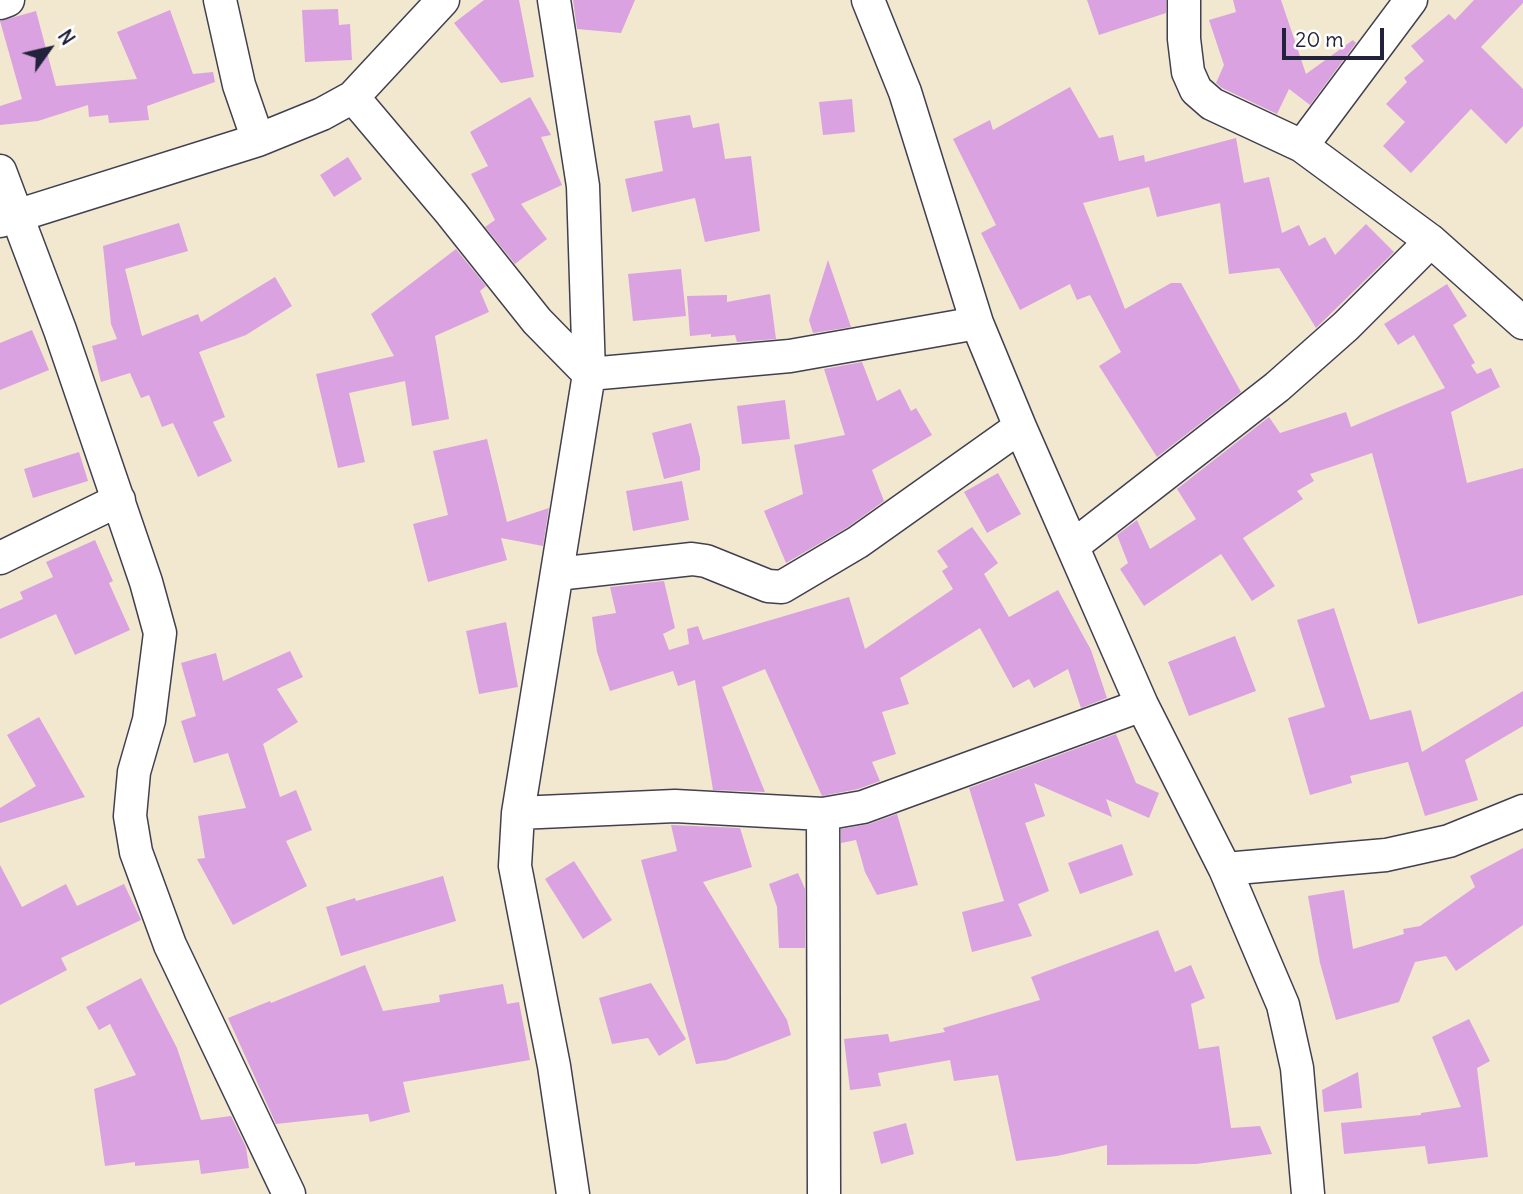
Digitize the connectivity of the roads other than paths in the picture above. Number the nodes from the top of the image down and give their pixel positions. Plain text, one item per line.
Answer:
1 (8, 0) edge
2 (220, 0) edge
3 (443, 0) edge
4 (554, 0) edge
5 (868, 0) edge
6 (1184, 0) edge
7 (1411, 0) edge
8 (0, 3) edge
9 (353, 97) junction
10 (257, 140) junction
11 (1302, 146) junction
12 (0, 171) edge
13 (9, 219) edge
14 (1431, 241) junction
15 (977, 323) junction
16 (1523, 323) edge
17 (589, 374) junction
18 (1020, 427) junction
19 (119, 500) junction
20 (1073, 546) junction
21 (0, 558) edge
22 (557, 574) junction
23 (1142, 705) junction
24 (1523, 811) edge
25 (518, 813) junction
26 (823, 814) junction
27 (1226, 869) junction
28 (289, 1194) edge
29 (573, 1194) edge
30 (824, 1194) edge
31 (1308, 1194) edge

1 - 8 street
2 - 10 street
3 - 9 street
4 - 17 street
5 - 15 street
6 - 11 street
7 - 11 street
9 - 10 street
9 - 17 street
10 - 13 street
11 - 14 street
12 - 13 street
13 - 19 street
14 - 16 street
14 - 20 street
15 - 17 street
15 - 18 street
17 - 22 street
18 - 20 street
18 - 22 street
19 - 21 street
19 - 28 street
20 - 23 street
22 - 25 street
23 - 26 street
23 - 27 street
24 - 27 street
25 - 26 street
25 - 29 street
26 - 30 street
27 - 31 street

